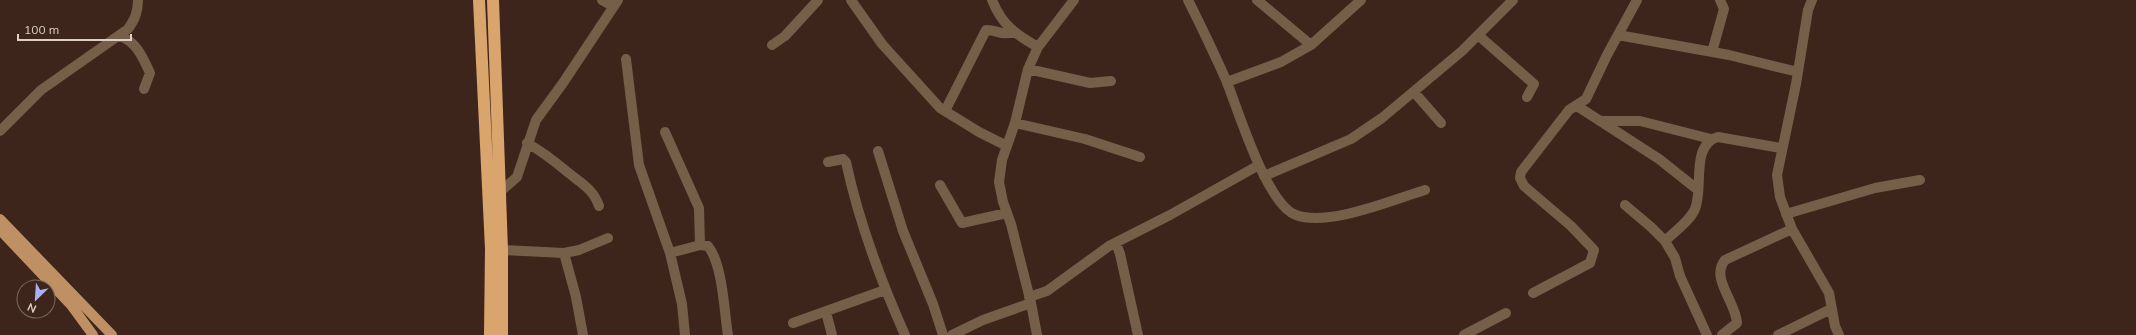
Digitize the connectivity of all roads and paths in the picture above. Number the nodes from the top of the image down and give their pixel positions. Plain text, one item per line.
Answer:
1 (138, 0) edge
2 (479, 0) edge
3 (493, 0) edge
4 (602, 0) edge
5 (818, 0) edge
6 (850, 0) edge
7 (992, 0) edge
8 (1074, 0) edge
9 (1188, 0) edge
10 (1257, 0) edge
11 (1361, 0) edge
12 (1514, 0) edge
13 (1637, 0) edge
14 (1720, 0) edge
15 (1812, 0) edge
16 (616, 3) edge
17 (1015, 32) junction
18 (1478, 35) junction
19 (1618, 35) junction
20 (120, 36) junction
21 (772, 45) dead end
22 (1311, 45) junction
23 (1038, 47) junction
24 (1712, 52) junction
25 (626, 59) dead end
26 (1028, 69) junction
27 (1798, 72) junction
28 (1111, 81) dead end
29 (1226, 82) junction
30 (144, 89) dead end
31 (1414, 92) junction
32 (1527, 97) dead end
33 (1577, 106) junction
34 (945, 112) junction
35 (1602, 121) junction
36 (1015, 123) junction
37 (1441, 123) dead end
38 (0, 131) edge
39 (665, 132) dead end
40 (1711, 139) junction
41 (527, 143) junction
42 (1007, 146) junction
43 (1781, 148) junction
44 (878, 151) dead end
45 (1140, 157) dead end
46 (828, 162) dead end
47 (1259, 165) junction
48 (1264, 176) junction
49 (1920, 180) dead end
50 (940, 185) dead end
51 (1425, 190) dead end
52 (1698, 190) junction
53 (501, 191) junction
54 (1625, 204) dead end
55 (599, 206) dead end
56 (1007, 213) junction
57 (1786, 214) junction
58 (0, 219) edge
59 (1792, 229) junction
60 (0, 230) edge
61 (608, 238) dead end
62 (1665, 241) junction
63 (1116, 243) junction
64 (700, 245) junction
65 (502, 250) junction
66 (564, 253) junction
67 (670, 253) junction
68 (885, 290) junction
69 (1533, 293) dead end
70 (503, 296) junction
71 (1030, 300) junction
72 (491, 308) junction
73 (1831, 309) junction
74 (826, 312) junction
75 (1506, 313) dead end
76 (793, 323) dead end
77 (93, 335) edge
78 (112, 335) edge
79 (485, 335) edge
80 (490, 335) edge
81 (502, 335) edge
82 (507, 335) edge
83 (583, 335) edge
84 (685, 335) edge
85 (728, 335) edge
86 (832, 335) edge
87 (905, 335) edge
88 (943, 335) edge
89 (952, 335) edge
90 (1037, 335) edge
91 (1138, 335) edge
92 (1464, 335) edge
93 (1707, 335) edge
94 (1722, 335) edge
95 (1778, 335) edge
96 (1839, 335) edge

1 - 20 street
2 - 72 highway
3 - 53 highway
4 - 16 street
5 - 21 street
6 - 34 street
7 - 17 street
8 - 23 street
9 - 29 street
10 - 22 street
11 - 22 street
12 - 18 street
13 - 19 street
14 - 24 street
15 - 27 street
16 - 41 street
17 - 23 street
17 - 34 street
18 - 31 street
18 - 32 street
19 - 24 street
19 - 33 street
20 - 30 street
20 - 38 street
22 - 29 street
23 - 26 street
24 - 27 street
25 - 67 street
26 - 28 street
26 - 36 street
27 - 43 street
29 - 47 street
31 - 37 street
31 - 48 street
33 - 35 street
33 - 69 street
34 - 42 street
35 - 40 street
35 - 52 street
36 - 42 street
36 - 45 street
39 - 64 street
40 - 43 street
40 - 52 street
41 - 53 street
41 - 55 street
42 - 56 street
43 - 57 street
44 - 88 street
46 - 68 street
47 - 48 street
47 - 63 street
48 - 51 street
49 - 57 street
50 - 56 street
52 - 62 street
53 - 65 highway
54 - 62 street
56 - 71 street
57 - 59 street
58 - 78 main road
59 - 73 street
59 - 94 street
60 - 77 main road
61 - 66 street
62 - 93 street
63 - 71 street
63 - 91 street
64 - 67 street
64 - 85 street
65 - 66 street
65 - 70 highway
66 - 83 street
67 - 84 street
68 - 74 street
68 - 87 street
70 - 81 highway
70 - 82 highway
71 - 89 street
71 - 90 street
72 - 79 highway
72 - 80 highway
73 - 95 street
73 - 96 street
74 - 76 street
74 - 86 street
75 - 92 street

